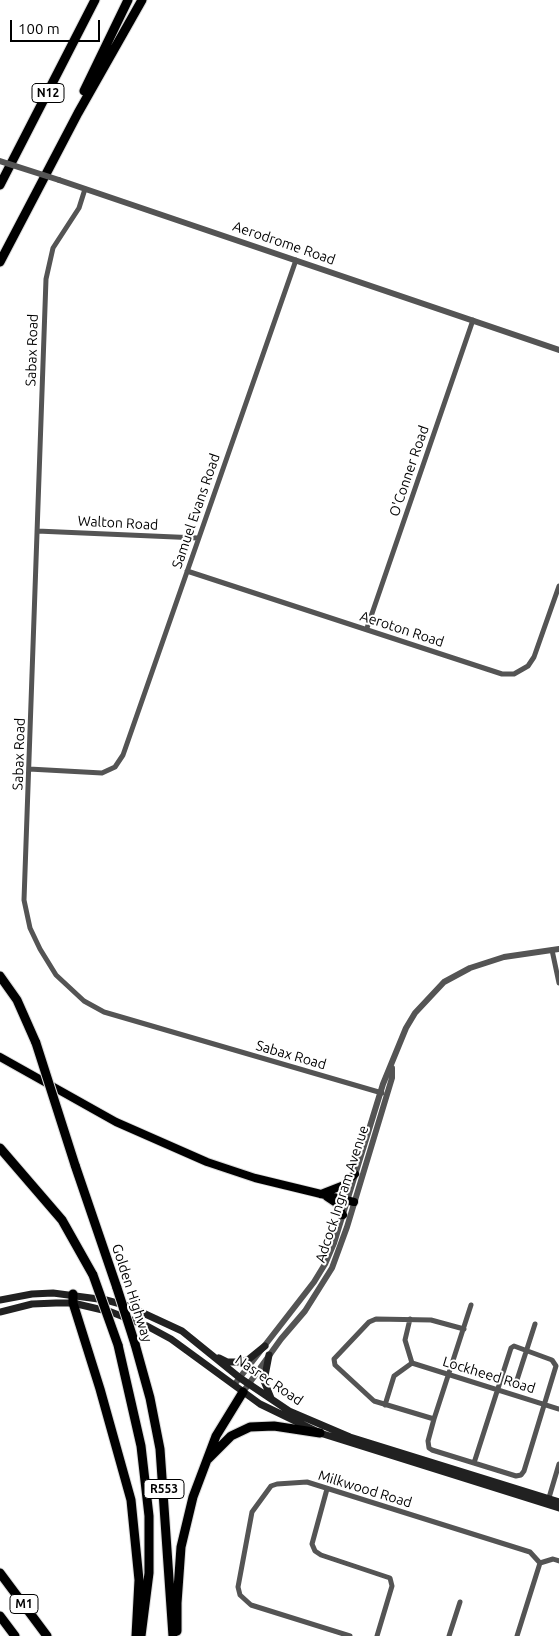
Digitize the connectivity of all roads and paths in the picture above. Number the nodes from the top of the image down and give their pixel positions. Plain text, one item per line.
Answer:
1 (95, 0) edge
2 (128, 0) edge
3 (142, 0) edge
4 (71, 126) junction
5 (0, 160) edge
6 (0, 185) edge
7 (85, 189) junction
8 (296, 260) junction
9 (0, 262) edge
10 (474, 320) junction
11 (559, 350) edge
12 (37, 530) junction
13 (198, 538) junction
14 (187, 571) junction
15 (559, 586) edge
16 (367, 628) junction
17 (29, 769) junction
18 (556, 949) edge
19 (0, 976) edge
20 (559, 983) edge
21 (0, 1052) edge
22 (0, 1057) edge
23 (31, 1074) junction
24 (383, 1093) junction
25 (0, 1148) edge
26 (355, 1174) junction
27 (321, 1194) junction
28 (350, 1201) junction
29 (342, 1215) junction
30 (73, 1299) junction
31 (0, 1300) edge
32 (471, 1305) dead end
33 (0, 1312) edge
34 (410, 1318) junction
35 (535, 1324) dead end
36 (464, 1329) junction
37 (264, 1346) junction
38 (526, 1351) junction
39 (210, 1353) junction
40 (269, 1355) junction
41 (412, 1363) junction
42 (450, 1375) junction
43 (240, 1378) junction
44 (516, 1383) dead end
45 (248, 1384) junction
46 (234, 1386) junction
47 (497, 1389) junction
48 (243, 1392) junction
49 (272, 1400) junction
50 (544, 1404) junction
51 (385, 1405) junction
52 (559, 1409) edge
53 (434, 1419) junction
54 (320, 1433) junction
55 (474, 1463) junction
56 (204, 1464) junction
57 (559, 1464) edge
58 (328, 1489) junction
59 (548, 1501) junction
60 (558, 1503) edge
61 (559, 1561) edge
62 (540, 1563) junction
63 (0, 1573) edge
64 (460, 1602) dead end
65 (0, 1616) edge
66 (15, 1636) edge
67 (48, 1636) edge
68 (136, 1636) edge
69 (141, 1636) edge
70 (173, 1636) edge
71 (177, 1636) edge
72 (350, 1636) edge
73 (376, 1636) edge
74 (449, 1636) edge
75 (517, 1636) edge

1 - 6 highway, N12
2 - 4 highway
3 - 4 highway, N12
4 - 9 highway, N12
5 - 7 street, Aerodrome Road, bridge
7 - 8 street, Aerodrome Road
7 - 12 street, Sabax Road
8 - 10 street, Aerodrome Road
8 - 13 street, Samuel Evans Road
10 - 11 street, Aerodrome Road
10 - 16 street, O'Conner Road
12 - 13 street, Walton Road
12 - 17 street, Sabax Road
13 - 14 street, Samuel Evans Road
14 - 16 street, Aeroton Road
14 - 17 street, Samuel Evans Road
15 - 16 street, Aeroton Road
17 - 24 street, Sabax Road
18 - 20 street
18 - 24 street, Adcock Ingram Avenue
19 - 70 highway, Golden Highway / R553, bridge
21 - 23 main road
22 - 23 main road
23 - 27 main road
24 - 26 street, Adcock Ingram Avenue
24 - 28 street, Adcock Ingram Avenue
25 - 69 highway, R553, bridge
26 - 27 main road
26 - 28 street, Adcock Ingram Avenue
27 - 28 main road
27 - 29 main road
28 - 29 street, Adcock Ingram Avenue
28 - 40 street, Adcock Ingram Avenue
29 - 37 street, Adcock Ingram Avenue
30 - 31 main road, Nasrec Road
30 - 33 main road, Nasrec Road
30 - 39 main road, Nasrec Road
30 - 46 main road, Nasrec Road
30 - 68 highway
32 - 36 street
34 - 36 street
34 - 41 street
34 - 51 street
35 - 38 street
36 - 42 street
37 - 39 main road
37 - 43 street, Adcock Ingram Avenue
38 - 44 street
38 - 47 street
38 - 50 street
39 - 43 main road, Nasrec Road
40 - 45 street, Adcock Ingram Avenue
40 - 49 main road
41 - 42 street, Lockheed Road
41 - 51 street
42 - 47 street, Lockheed Road
42 - 53 street
43 - 45 main road, Nasrec Road
43 - 46 street, Adcock Ingram Avenue
45 - 48 street, Adcock Ingram Avenue
45 - 49 main road, Nasrec Road
46 - 48 main road, Nasrec Road
47 - 50 street, Lockheed Road
47 - 55 street
48 - 54 main road, Nasrec Road
48 - 56 highway
49 - 59 main road, Nasrec Road
50 - 52 street, Lockheed Road
50 - 55 street
51 - 53 street
53 - 55 street
54 - 56 highway
54 - 59 main road, Nasrec Road
56 - 71 highway
57 - 59 street
58 - 62 street, Milkwood Road
58 - 72 street, Milkwood Road
58 - 73 street
59 - 60 main road, Nasrec Road
61 - 62 street
62 - 75 street
63 - 67 highway, M1
64 - 74 street
65 - 66 highway, M1

